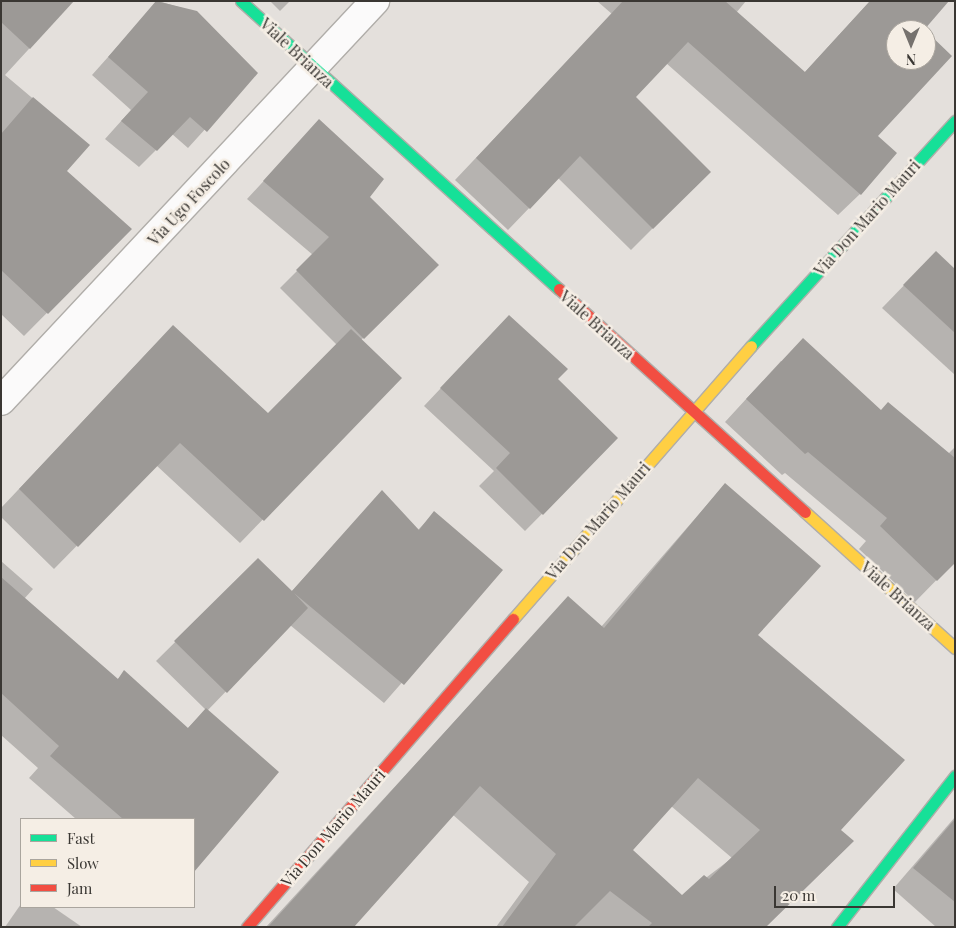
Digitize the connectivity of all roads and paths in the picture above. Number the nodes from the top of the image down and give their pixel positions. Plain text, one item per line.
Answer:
1 (241, 1) edge
2 (375, 1) edge
3 (314, 70) junction
4 (955, 121) edge
5 (1, 401) edge
6 (693, 411) junction
7 (955, 648) edge
8 (955, 776) edge
9 (247, 927) edge
10 (837, 927) edge

1 - 3 street, Viale Brianza
2 - 3 street, Via Ugo Foscolo
3 - 5 street, Via Ugo Foscolo
3 - 6 street, Viale Brianza
4 - 6 street, Via Don Mario Mauri
6 - 7 street, Viale Brianza
6 - 9 street, Via Don Mario Mauri
8 - 10 street

